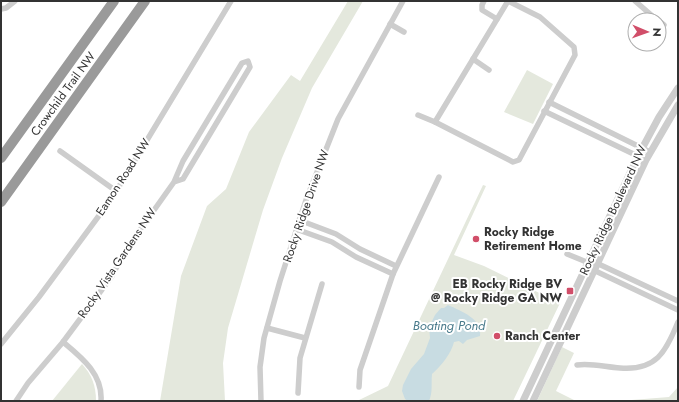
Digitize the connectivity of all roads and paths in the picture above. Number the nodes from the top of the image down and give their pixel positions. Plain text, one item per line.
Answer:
1 (15, 1) edge
2 (114, 1) edge
3 (145, 1) edge
4 (231, 1) edge
5 (402, 1) edge
6 (484, 1) edge
7 (508, 1) edge
8 (635, 1) edge
9 (1, 9) edge
10 (648, 12) edge
11 (497, 19) junction
12 (390, 24) junction
13 (404, 32) dead end
14 (473, 59) junction
15 (489, 70) dead end
16 (678, 88) edge
17 (550, 102) junction
18 (678, 105) edge
19 (544, 111) junction
20 (418, 115) dead end
21 (435, 122) junction
22 (642, 148) junction
23 (60, 151) dead end
24 (650, 152) junction
25 (638, 156) junction
26 (1, 158) edge
27 (646, 160) junction
28 (439, 177) dead end
29 (174, 182) junction
30 (116, 191) junction
31 (1, 202) edge
32 (299, 220) junction
33 (296, 229) junction
34 (336, 234) junction
35 (332, 242) junction
36 (360, 249) junction
37 (567, 254) dead end
38 (356, 257) junction
39 (589, 263) junction
40 (596, 267) junction
41 (395, 270) junction
42 (322, 284) dead end
43 (678, 300) edge
44 (678, 310) edge
45 (678, 322) edge
46 (267, 328) junction
47 (677, 329) edge
48 (305, 338) junction
49 (63, 342) junction
50 (1, 344) edge
51 (577, 365) dead end
52 (359, 387) dead end
53 (298, 393) dead end
54 (16, 401) edge
55 (101, 401) edge
56 (261, 401) edge
57 (524, 401) edge
58 (534, 401) edge

1 - 9 street
2 - 26 highway, Crowchild Trail NW
3 - 31 highway, Crowchild Trail NW
4 - 30 street, Eamon Road NW
5 - 12 street, Rocky Ridge Drive NW
6 - 11 street
7 - 11 street
7 - 17 street
8 - 10 street
11 - 14 street
12 - 13 street
12 - 32 street, Rocky Ridge Drive NW
14 - 15 street
14 - 21 street
16 - 22 street, Rocky Ridge Boulevard NW
17 - 19 street
17 - 22 street
18 - 24 street, Rocky Ridge Boulevard NW
19 - 21 street
19 - 25 street
20 - 21 street
22 - 24 street
22 - 25 street, Rocky Ridge Boulevard NW
23 - 30 street
24 - 27 street, Rocky Ridge Boulevard NW
25 - 27 street
25 - 39 street, Rocky Ridge Boulevard NW
27 - 40 street, Rocky Ridge Boulevard NW
28 - 41 street
29 - 29 street, Rocky Vista Gardens NW
29 - 49 street, Rocky Vista Gardens NW
30 - 50 street, Eamon Road NW
32 - 33 street, Rocky Ridge Drive NW
32 - 34 street
33 - 35 street
33 - 46 street, Rocky Ridge Drive NW
34 - 35 street
34 - 36 street
35 - 38 street
36 - 38 street
36 - 41 street
37 - 39 street
38 - 41 street
39 - 40 street
39 - 57 street, Rocky Ridge Boulevard NW
40 - 43 street
40 - 44 street
40 - 58 street, Rocky Ridge Boulevard NW
41 - 52 street
42 - 48 street
45 - 47 street
46 - 48 street
46 - 56 street, Rocky Ridge Drive NW
47 - 51 street
48 - 53 street
49 - 54 street, Rocky Vista Gardens NW
49 - 55 street

